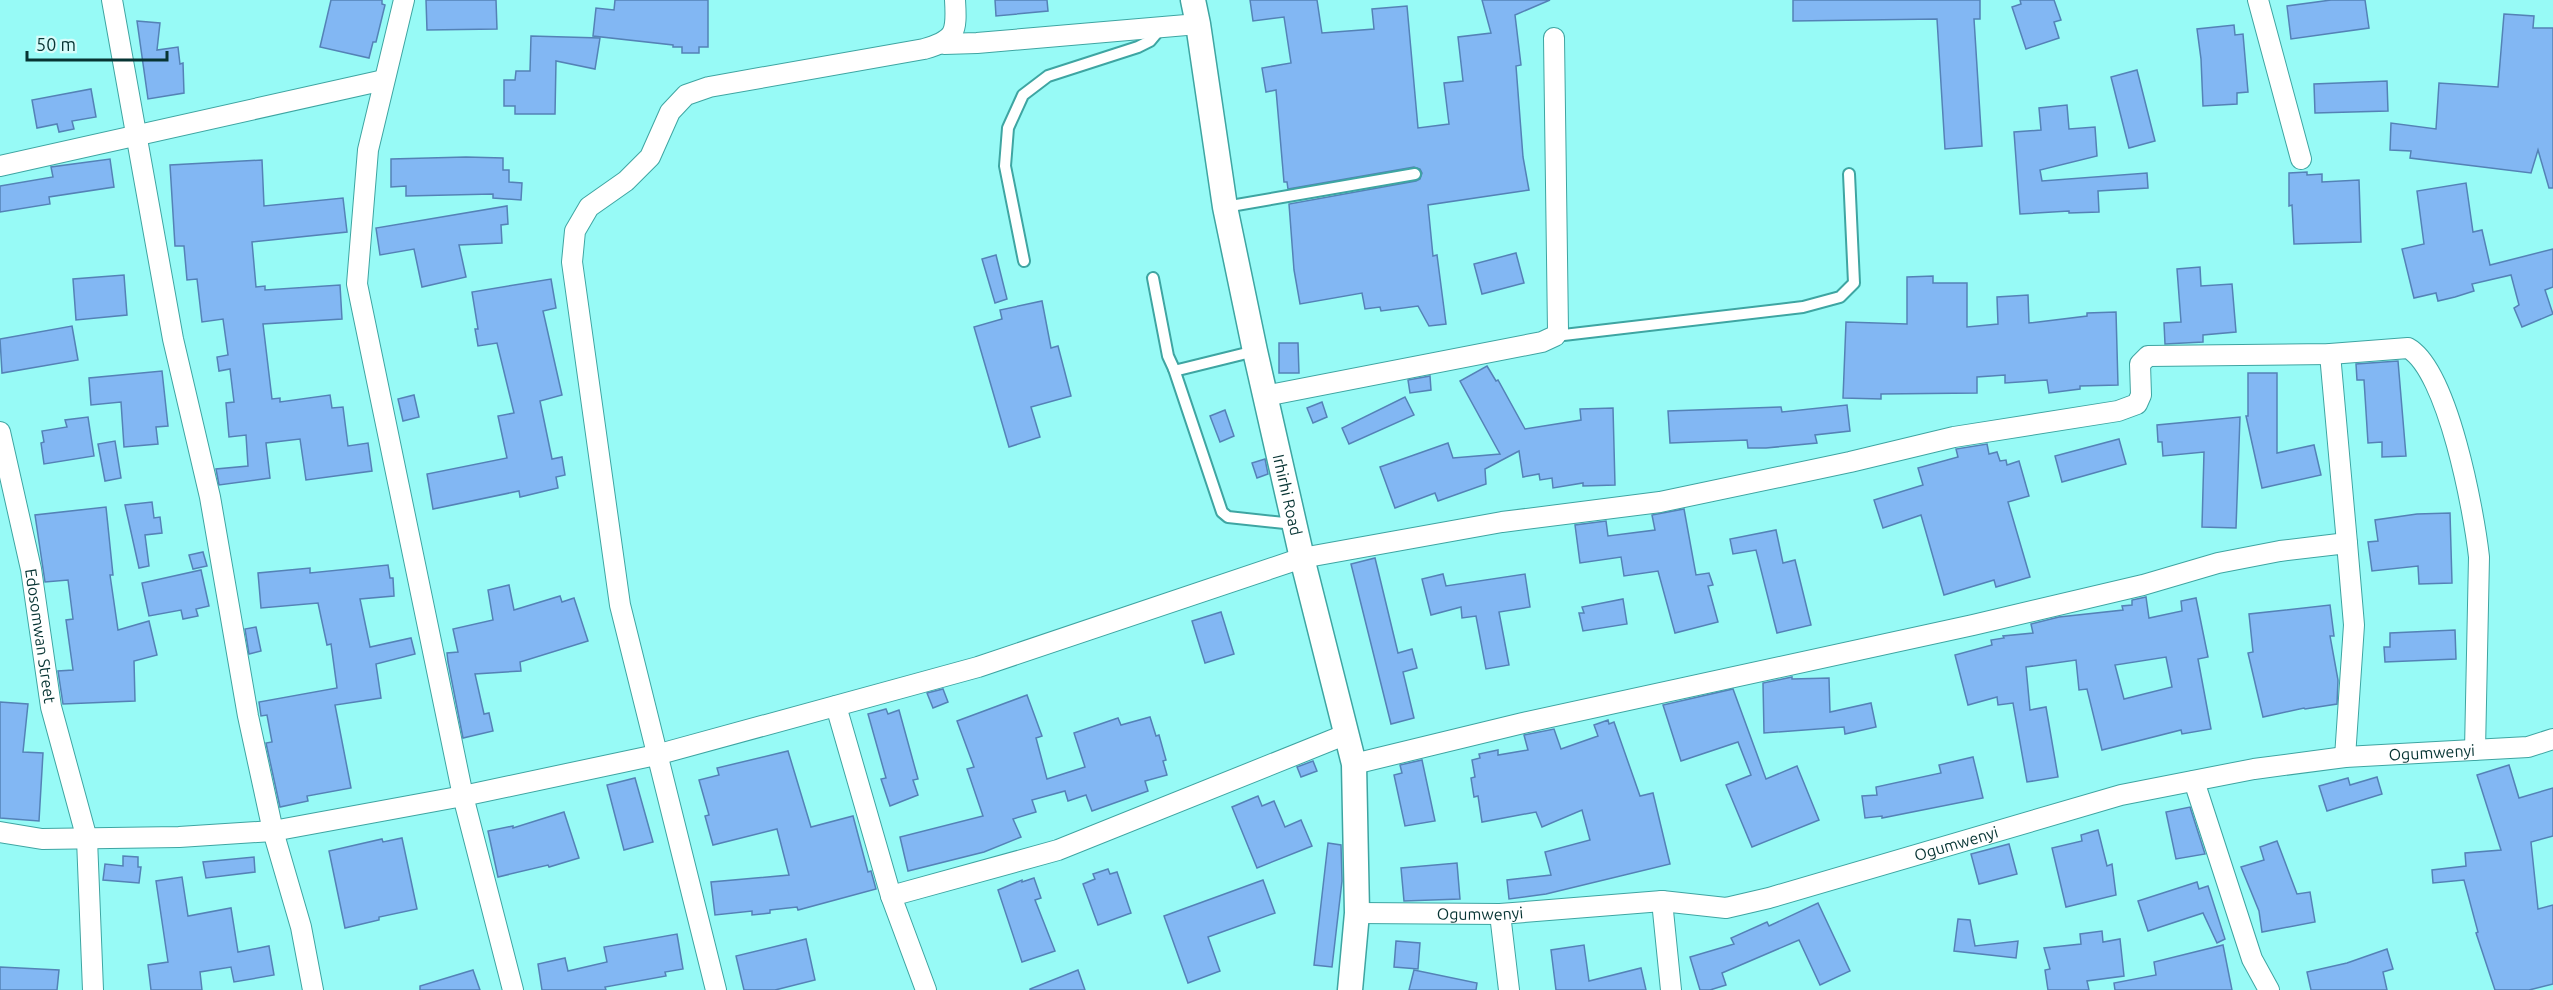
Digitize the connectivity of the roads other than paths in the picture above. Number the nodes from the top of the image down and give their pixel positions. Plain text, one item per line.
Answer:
1 (112, 0) edge
2 (404, 0) edge
3 (955, 0) edge
4 (1193, 0) edge
5 (2258, 0) edge
6 (1198, 24) junction
7 (1160, 29) junction
8 (1554, 38) dead end
9 (944, 44) junction
10 (384, 80) junction
11 (137, 134) junction
12 (2301, 159) dead end
13 (0, 166) edge
14 (1415, 174) dead end
15 (1849, 174) dead end
16 (1225, 207) junction
17 (1024, 261) dead end
18 (1153, 278) dead end
19 (1555, 336) junction
20 (1255, 351) junction
21 (2330, 354) junction
22 (1174, 369) junction
23 (1265, 396) junction
24 (0, 432) edge
25 (1294, 524) junction
26 (2347, 543) junction
27 (1302, 558) junction
28 (836, 706) junction
29 (1347, 734) junction
30 (2553, 739) edge
31 (2475, 750) junction
32 (656, 755) junction
33 (2345, 757) junction
34 (1354, 764) junction
35 (2194, 781) junction
36 (463, 795) junction
37 (273, 831) junction
38 (0, 832) edge
39 (87, 839) junction
40 (891, 896) junction
41 (1662, 901) junction
42 (1357, 913) junction
43 (1500, 914) junction
44 (93, 990) edge
45 (313, 990) edge
46 (513, 990) edge
47 (716, 990) edge
48 (926, 990) edge
49 (1350, 990) edge
50 (1509, 990) edge
51 (1671, 990) edge
52 (2269, 990) edge

1 - 11 street
2 - 10 street
3 - 9 street
4 - 6 street, Irhirhi Road
5 - 12 street
6 - 7 street
6 - 16 street, Irhirhi Road
7 - 9 street
7 - 17 lane
8 - 19 street
9 - 32 street
10 - 11 street
10 - 36 street
11 - 13 street
11 - 37 street
14 - 16 lane
15 - 19 lane
16 - 20 street, Irhirhi Road
18 - 22 lane
19 - 23 street
20 - 22 lane
20 - 23 street, Irhirhi Road
21 - 26 street
21 - 27 street
21 - 31 street
22 - 25 lane
23 - 25 street, Irhirhi Road
24 - 39 street, Edosomwan Street
25 - 27 street, Irhirhi Road
26 - 33 street
26 - 34 street
27 - 28 street
27 - 29 street, Irhirhi Road
28 - 32 street
28 - 40 street
29 - 34 street, Irhirhi Road
29 - 40 street
30 - 31 street, Ogumwenyi
31 - 33 street, Ogumwenyi
32 - 36 street
32 - 47 street
33 - 35 street, Ogumwenyi
34 - 42 street, Irhirhi Road
35 - 41 street, Ogumwenyi
35 - 52 street
36 - 37 street
36 - 46 street
37 - 39 street
37 - 45 street
38 - 39 street
39 - 44 street, Edosomwan Street
40 - 48 street
41 - 43 street, Ogumwenyi
41 - 51 street
42 - 43 street, Ogumwenyi
42 - 49 street, Irhirhi Road
43 - 50 street

